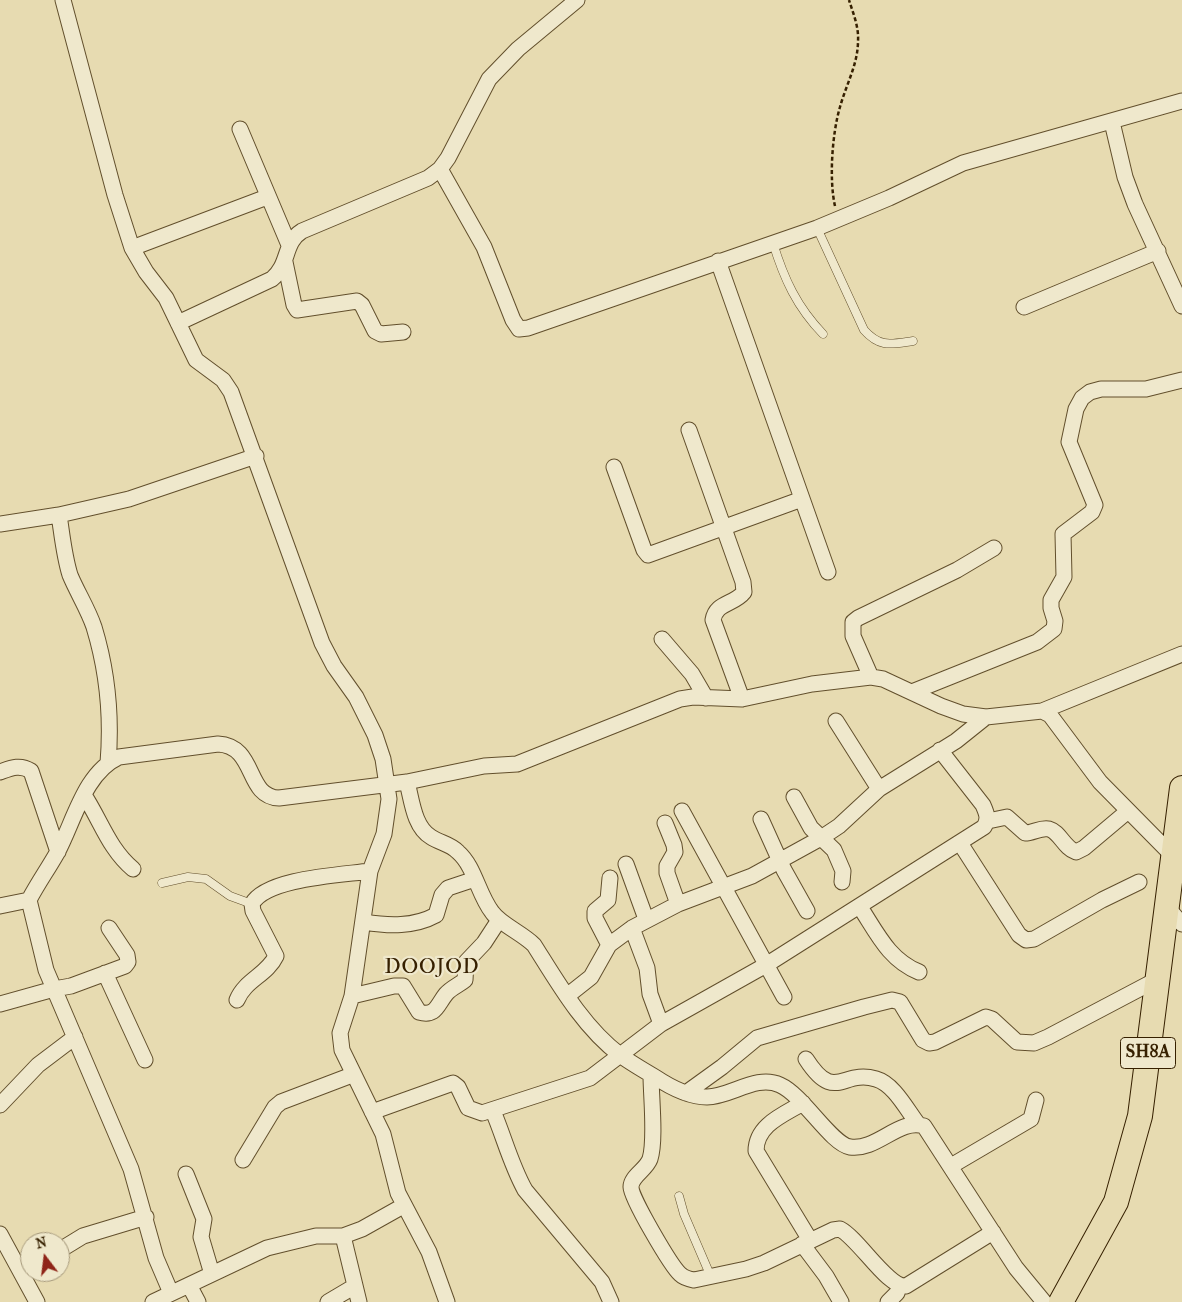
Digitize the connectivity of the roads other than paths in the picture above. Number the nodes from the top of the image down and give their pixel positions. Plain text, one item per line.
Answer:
1 (64, 0) edge
2 (573, 1) edge
3 (1182, 101) edge
4 (1112, 122) junction
5 (240, 129) dead end
6 (440, 169) junction
7 (267, 197) junction
8 (817, 228) junction
9 (773, 243) junction
10 (289, 245) junction
11 (132, 248) junction
12 (1158, 251) junction
13 (285, 262) junction
14 (718, 262) junction
15 (1182, 306) edge
16 (1024, 308) dead end
17 (178, 323) junction
18 (403, 332) dead end
19 (823, 334) dead end
20 (914, 341) dead end
21 (1182, 380) edge
22 (689, 430) dead end
23 (256, 456) junction
24 (614, 467) dead end
25 (802, 499) junction
26 (59, 515) junction
27 (0, 524) edge
28 (724, 529) junction
29 (994, 548) dead end
30 (828, 572) dead end
31 (662, 639) dead end
32 (1182, 654) edge
33 (871, 677) junction
34 (912, 692) junction
35 (706, 698) junction
36 (742, 699) junction
37 (1042, 711) junction
38 (986, 718) junction
39 (836, 721) dead end
40 (940, 750) junction
41 (108, 763) junction
42 (0, 772) edge
43 (407, 782) junction
44 (388, 785) junction
45 (1182, 788) edge
46 (879, 789) junction
47 (84, 795) junction
48 (794, 797) dead end
49 (682, 811) dead end
50 (1128, 811) junction
51 (761, 819) dead end
52 (988, 821) junction
53 (665, 824) dead end
54 (821, 838) junction
55 (960, 843) junction
56 (58, 852) junction
57 (1172, 854) junction
58 (779, 862) junction
59 (626, 864) dead end
60 (132, 869) dead end
61 (370, 871) junction
62 (610, 878) dead end
63 (474, 879) junction
64 (842, 882) dead end
65 (1139, 882) dead end
66 (162, 883) dead end
67 (726, 887) junction
68 (29, 900) junction
69 (252, 904) junction
70 (678, 904) junction
71 (0, 906) edge
72 (860, 907) junction
73 (808, 911) dead end
74 (1177, 916) edge
75 (499, 920) junction
76 (646, 920) junction
77 (364, 922) junction
78 (109, 928) dead end
79 (632, 928) junction
80 (609, 945) junction
81 (766, 965) junction
82 (919, 972) dead end
83 (105, 973) junction
84 (1158, 979) junction
85 (54, 989) junction
86 (352, 996) junction
87 (567, 996) junction
88 (784, 997) dead end
89 (237, 1000) dead end
90 (0, 1004) edge
91 (661, 1024) junction
92 (75, 1037) junction
93 (620, 1055) junction
94 (806, 1058) dead end
95 (145, 1060) dead end
96 (352, 1075) junction
97 (651, 1075) junction
98 (686, 1093) junction
99 (1036, 1100) dead end
100 (803, 1103) junction
101 (0, 1105) edge
102 (492, 1111) junction
103 (372, 1112) junction
104 (918, 1124) junction
105 (243, 1160) dead end
106 (951, 1166) junction
107 (186, 1174) dead end
108 (679, 1196) dead end
109 (404, 1206) junction
110 (146, 1216) junction
111 (993, 1232) junction
112 (0, 1234) edge
113 (343, 1236) junction
114 (806, 1242) junction
115 (70, 1244) edge
116 (212, 1274) junction
117 (711, 1277) junction
118 (189, 1284) junction
119 (355, 1286) junction
120 (899, 1287) junction
121 (171, 1293) junction
122 (37, 1302) edge
123 (153, 1302) edge
124 (198, 1302) edge
125 (328, 1302) edge
126 (359, 1302) edge
127 (447, 1302) edge
128 (611, 1302) edge
129 (841, 1302) edge
130 (888, 1302) edge
131 (1044, 1302) edge
132 (1061, 1302) edge

1 - 11 street
2 - 6 street
3 - 4 street
4 - 8 street
4 - 12 street
5 - 7 street
6 - 10 street
6 - 14 street
7 - 10 street
7 - 11 street
8 - 9 street
8 - 20 lane
9 - 14 street
9 - 19 lane
10 - 13 street
11 - 17 street
12 - 15 street
12 - 16 street
13 - 17 street
13 - 18 street
14 - 25 street
17 - 23 street
21 - 34 street
22 - 28 street
23 - 26 street
23 - 44 street
24 - 28 street
25 - 28 street
25 - 30 street
26 - 27 street
26 - 41 street
28 - 36 street
29 - 33 street
31 - 35 street
32 - 37 street
33 - 34 street
33 - 36 street
34 - 38 street
35 - 36 street
35 - 43 street
37 - 38 street
37 - 50 street
38 - 40 street
39 - 46 street
40 - 46 street
40 - 52 street
41 - 44 street
41 - 47 street
42 - 56 street
43 - 44 street
43 - 63 street
44 - 61 street
45 - 57 main road, SH8A
46 - 54 street
47 - 56 street
47 - 60 street
48 - 54 street
49 - 67 street
50 - 52 street
50 - 57 street
51 - 58 street
52 - 55 street
53 - 70 street
54 - 58 street
54 - 64 street
55 - 65 street
55 - 72 street
56 - 68 street
57 - 74 main road, SH8A
58 - 67 street
58 - 73 street
59 - 76 street
61 - 69 street
61 - 77 street
62 - 80 street
63 - 75 street
63 - 77 street
66 - 69 lane
67 - 70 street
67 - 81 street
68 - 71 street
68 - 85 street
69 - 89 street
70 - 76 street
72 - 81 street
72 - 82 street
74 - 84 main road, SH8A
75 - 86 street
75 - 87 street
76 - 79 street
77 - 86 street
78 - 83 street
79 - 80 street
79 - 91 street
80 - 87 street
81 - 88 street
81 - 91 street
83 - 85 street
83 - 95 street
84 - 98 street
84 - 132 main road, SH8A
85 - 90 street
85 - 92 street
86 - 96 street
87 - 93 street
91 - 93 street
92 - 101 street
92 - 110 street
93 - 97 street
93 - 102 street
94 - 104 street
96 - 103 street
96 - 105 street
97 - 98 street
97 - 117 street
98 - 100 street
99 - 106 street
100 - 104 street
100 - 114 street
102 - 103 street
102 - 128 street
103 - 109 street
104 - 106 street
106 - 111 street
107 - 116 street
108 - 117 lane
109 - 113 street
109 - 127 street
110 - 115 street
110 - 121 street
111 - 120 street
111 - 131 street
112 - 122 street
113 - 116 street
113 - 119 street
114 - 117 street
114 - 120 street
114 - 129 street
116 - 118 street
118 - 121 street
118 - 124 street
119 - 125 street
119 - 126 street
120 - 130 street
121 - 123 street

